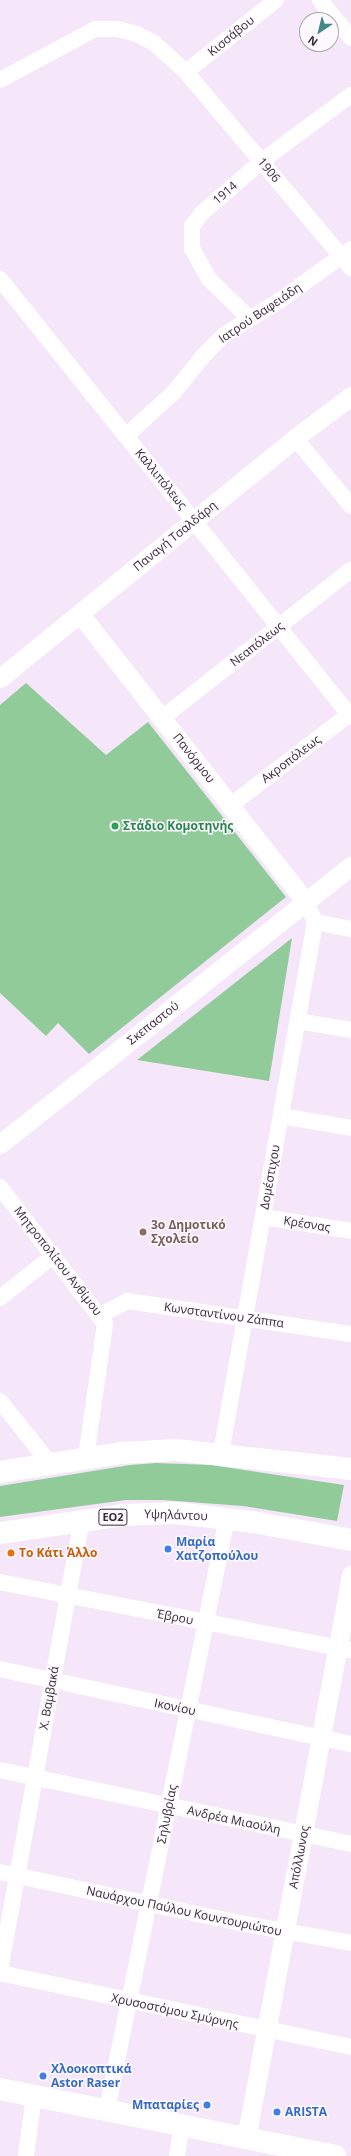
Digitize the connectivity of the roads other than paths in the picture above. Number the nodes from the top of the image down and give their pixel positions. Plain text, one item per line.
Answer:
1 (276, 0) edge
2 (320, 0) edge
3 (351, 38) edge
4 (186, 72) junction
5 (0, 80) edge
6 (351, 95) edge
7 (262, 161) junction
8 (348, 258) edge
9 (0, 279) edge
10 (249, 318) junction
11 (351, 396) edge
12 (126, 436) junction
13 (295, 438) junction
14 (351, 506) edge
15 (194, 520) junction
16 (351, 570) edge
17 (80, 614) junction
18 (279, 627) junction
19 (0, 678) edge
20 (350, 715) edge
21 (162, 718) junction
22 (231, 805) junction
23 (351, 866) edge
24 (306, 902) junction
25 (315, 922) junction
26 (351, 929) edge
27 (298, 1021) junction
28 (351, 1030) edge
29 (281, 1116) junction
30 (351, 1128) edge
31 (0, 1144) edge
32 (0, 1187) edge
33 (263, 1217) junction
34 (351, 1231) edge
35 (54, 1255) junction
36 (0, 1298) edge
37 (101, 1315) junction
38 (246, 1318) junction
39 (351, 1334) edge
40 (0, 1401) edge
41 (221, 1453) junction
42 (86, 1458) junction
43 (51, 1465) junction
44 (351, 1469) edge
45 (0, 1472) edge
46 (227, 1518) junction
47 (82, 1521) junction
48 (0, 1533) edge
49 (351, 1540) edge
50 (351, 1575) edge
51 (0, 1582) edge
52 (68, 1596) junction
53 (206, 1622) junction
54 (344, 1649) edge
55 (0, 1669) edge
56 (53, 1680) junction
57 (188, 1710) junction
58 (321, 1738) junction
59 (351, 1744) edge
60 (0, 1770) edge
61 (35, 1778) junction
62 (169, 1806) junction
63 (303, 1834) junction
64 (351, 1844) edge
65 (0, 1872) edge
66 (17, 1876) junction
67 (149, 1904) junction
68 (285, 1931) junction
69 (351, 1943) edge
70 (0, 1970) edge
71 (0, 1973) edge
72 (129, 2000) junction
73 (266, 2030) junction
74 (351, 2047) edge
75 (0, 2089) edge
76 (34, 2096) junction
77 (107, 2110) junction
78 (182, 2126) junction
79 (246, 2138) junction
80 (26, 2156) edge
81 (177, 2156) edge
82 (335, 2156) edge

1 - 4 street, Κισσάβου
2 - 3 street
4 - 5 street, 1906
4 - 7 street, 1906
6 - 7 street, 1914
7 - 8 street, 1906
7 - 10 street, 1914
8 - 10 street, Ιατρού Βαφειάδη
9 - 12 street, Καλλιπόλεως
10 - 12 street, Ιατρού Βαφειάδη
11 - 13 street, Παναγή Τσαλδάρη
12 - 15 street, Καλλιπόλεως
13 - 14 street
13 - 15 street, Παναγή Τσαλδάρη
15 - 17 street, Παναγή Τσαλδάρη
15 - 18 street, Καλλιπόλεως
16 - 18 street, Νεαπόλεως
17 - 19 street, Παναγή Τσαλδάρη
17 - 21 street, Πανόρμου
18 - 20 street, Καλλιπόλεως
18 - 21 street, Νεαπόλεως
20 - 22 street, Ακροπόλεως
21 - 22 street, Πανόρμου
22 - 24 street, Πανόρμου
23 - 24 street, Σκεπαστού
24 - 25 street
24 - 31 street, Σκεπαστού
25 - 26 street
25 - 27 street, Δομέστιχου
27 - 28 street
27 - 29 street, Δομέστιχου
29 - 30 street
29 - 33 street, Δομέστιχου
32 - 35 street, Μητροπολίτου Ανθίμου
33 - 34 street, Κρέσνας
33 - 38 street, Δομέστιχου
35 - 36 street
35 - 37 street, Μητροπολίτου Ανθίμου
37 - 38 street, Κωνσταντίνου Ζάππα
37 - 42 street, Μητροπολίτου Ανθίμου
38 - 39 street, Κωνσταντίνου Ζάππα
38 - 41 street, Δομέστιχου
40 - 43 street
41 - 42 main road
41 - 44 main road
42 - 43 main road
43 - 45 main road
46 - 47 main road, Υψηλάντου / ΕΟ2
46 - 49 main road, Υψηλάντου / ΕΟ2
46 - 53 street, Σηλυβρίας
47 - 48 main road, Υψηλάντου / ΕΟ2
47 - 52 street, Χ. Βαμβακά
50 - 54 street, Απόλλωνος
51 - 52 street, Έβρου
52 - 53 street, Έβρου
52 - 56 street, Χ. Βαμβακά
53 - 54 street, Έβρου
53 - 57 street, Σηλυβρίας
54 - 58 street, Απόλλωνος
55 - 56 street, Ικονίου
56 - 57 street, Ικονίου
56 - 61 street, Χ. Βαμβακά
57 - 58 street, Ικονίου
57 - 62 street, Σηλυβρίας
58 - 59 street, Ικονίου
58 - 63 street, Απόλλωνος
60 - 61 street, Ανδρέα Μιαούλη
61 - 62 street, Ανδρέα Μιαούλη
61 - 66 street, Χ. Βαμβακά
62 - 63 street, Ανδρέα Μιαούλη
62 - 67 street, Σηλυβρίας
63 - 64 street, Ανδρέα Μιαούλη
63 - 68 street, Απόλλωνος
65 - 66 street, Ναυάρχου Παύλου Κουντουριώτου
66 - 67 street, Ναυάρχου Παύλου Κουντουριώτου
66 - 70 street, Χ. Βαμβακά
67 - 68 street, Ναυάρχου Παύλου Κουντουριώτου
67 - 72 street, Σηλυβρίας
68 - 69 street, Ναυάρχου Παύλου Κουντουριώτου
68 - 73 street, Απόλλωνος
71 - 72 street, Χρυσοστόμου Σμύρνης
72 - 73 street, Χρυσοστόμου Σμύρνης
72 - 77 street, Σηλυβρίας
73 - 74 street, Χρυσοστόμου Σμύρνης
73 - 79 street, Απόλλωνος
75 - 76 main road
76 - 77 main road
76 - 80 street
77 - 78 main road
78 - 79 main road
78 - 81 street
79 - 82 main road

